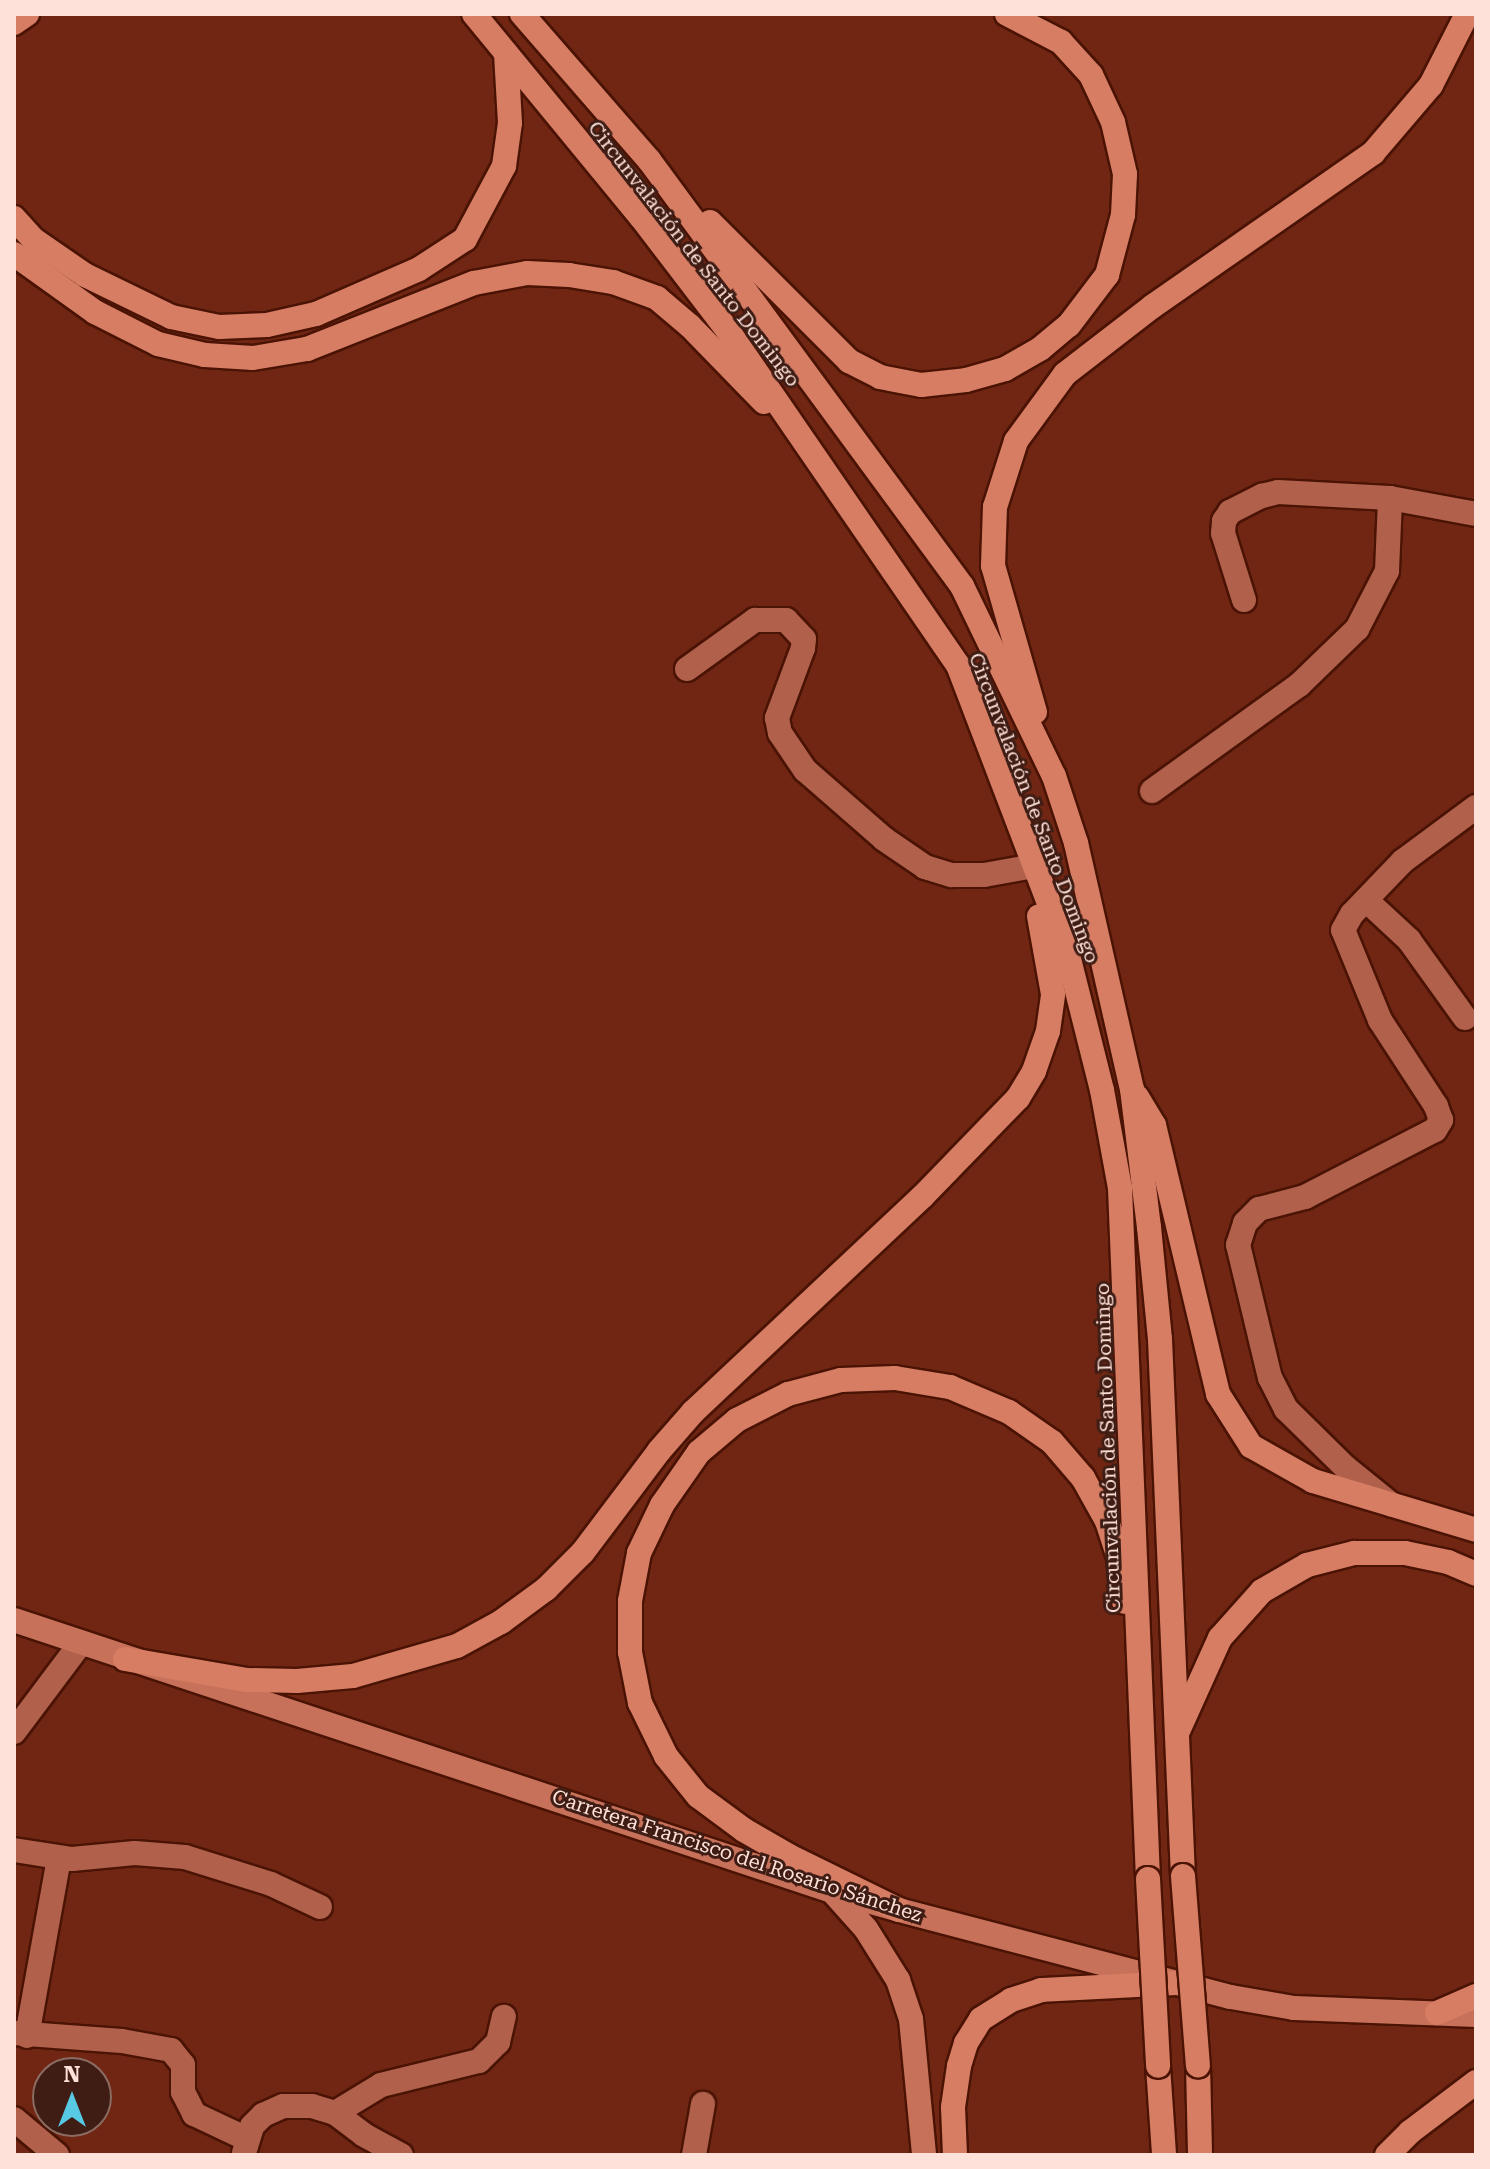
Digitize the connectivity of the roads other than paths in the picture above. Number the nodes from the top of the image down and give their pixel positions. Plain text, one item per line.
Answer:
1 (27, 14) edge
2 (474, 14) edge
3 (522, 14) edge
4 (1007, 14) edge
5 (1467, 14) edge
6 (14, 23) edge
7 (506, 53) junction
8 (649, 160) junction
9 (14, 218) edge
10 (14, 254) edge
11 (817, 457) junction
12 (1390, 498) junction
13 (1476, 514) edge
14 (1244, 600) dead end
15 (687, 669) dead end
16 (1054, 776) junction
17 (1152, 791) dead end
18 (1476, 807) edge
19 (1034, 866) junction
20 (1366, 900) junction
21 (1465, 1018) dead end
22 (1132, 1089) junction
23 (1397, 1509) junction
24 (1476, 1530) edge
25 (1476, 1574) edge
26 (14, 1620) edge
27 (80, 1644) junction
28 (125, 1659) junction
29 (1142, 1699) junction
30 (14, 1732) edge
31 (1176, 1737) junction
32 (14, 1850) edge
33 (59, 1859) junction
34 (832, 1891) junction
35 (320, 1907) dead end
36 (899, 1910) junction
37 (1174, 1983) junction
38 (1476, 1996) edge
39 (1437, 2013) junction
40 (1476, 2015) edge
41 (504, 2017) dead end
42 (21, 2034) edge
43 (1476, 2082) edge
44 (703, 2104) dead end
45 (335, 2113) junction
46 (14, 2119) edge
47 (246, 2147) edge
48 (57, 2155) edge
49 (401, 2155) edge
50 (694, 2155) edge
51 (924, 2155) edge
52 (955, 2155) edge
53 (1164, 2155) edge
54 (1200, 2155) edge
55 (1387, 2155) edge

1 - 6 highway
2 - 7 highway, Circunvalación de Santo Domingo
3 - 8 highway, Circunvalación de Santo Domingo
4 - 8 highway
5 - 16 highway
7 - 9 highway
7 - 11 highway, Circunvalación de Santo Domingo
8 - 16 highway, Circunvalación de Santo Domingo
10 - 11 highway
11 - 19 highway, Circunvalación de Santo Domingo
12 - 13 street
12 - 14 street
12 - 17 street
15 - 19 street
16 - 22 highway, Circunvalación de Santo Domingo
18 - 20 street
19 - 28 highway
19 - 29 highway, Circunvalación de Santo Domingo
20 - 21 street
20 - 23 street
22 - 23 highway
22 - 31 highway, Circunvalación de Santo Domingo
23 - 24 highway
25 - 31 highway
26 - 27 main road, Carretera Francisco del Rosario Sánchez
27 - 28 main road, Carretera Francisco del Rosario Sánchez
27 - 30 street
28 - 34 main road, Carretera Francisco del Rosario Sánchez
29 - 36 highway
29 - 53 highway, Circunvalación de Santo Domingo, bridge
31 - 54 highway, Circunvalación de Santo Domingo, bridge
32 - 33 street
33 - 35 street
33 - 42 street
34 - 36 main road, Carretera Francisco del Rosario Sánchez
34 - 51 main road
36 - 37 main road, Carretera Francisco del Rosario Sánchez
37 - 39 main road, Carretera Francisco del Rosario Sánchez
37 - 52 highway
38 - 39 highway
39 - 40 main road, Carretera Francisco del Rosario Sánchez
41 - 45 street
42 - 47 street
43 - 55 highway
44 - 50 street
45 - 47 street
45 - 49 street
46 - 48 street

